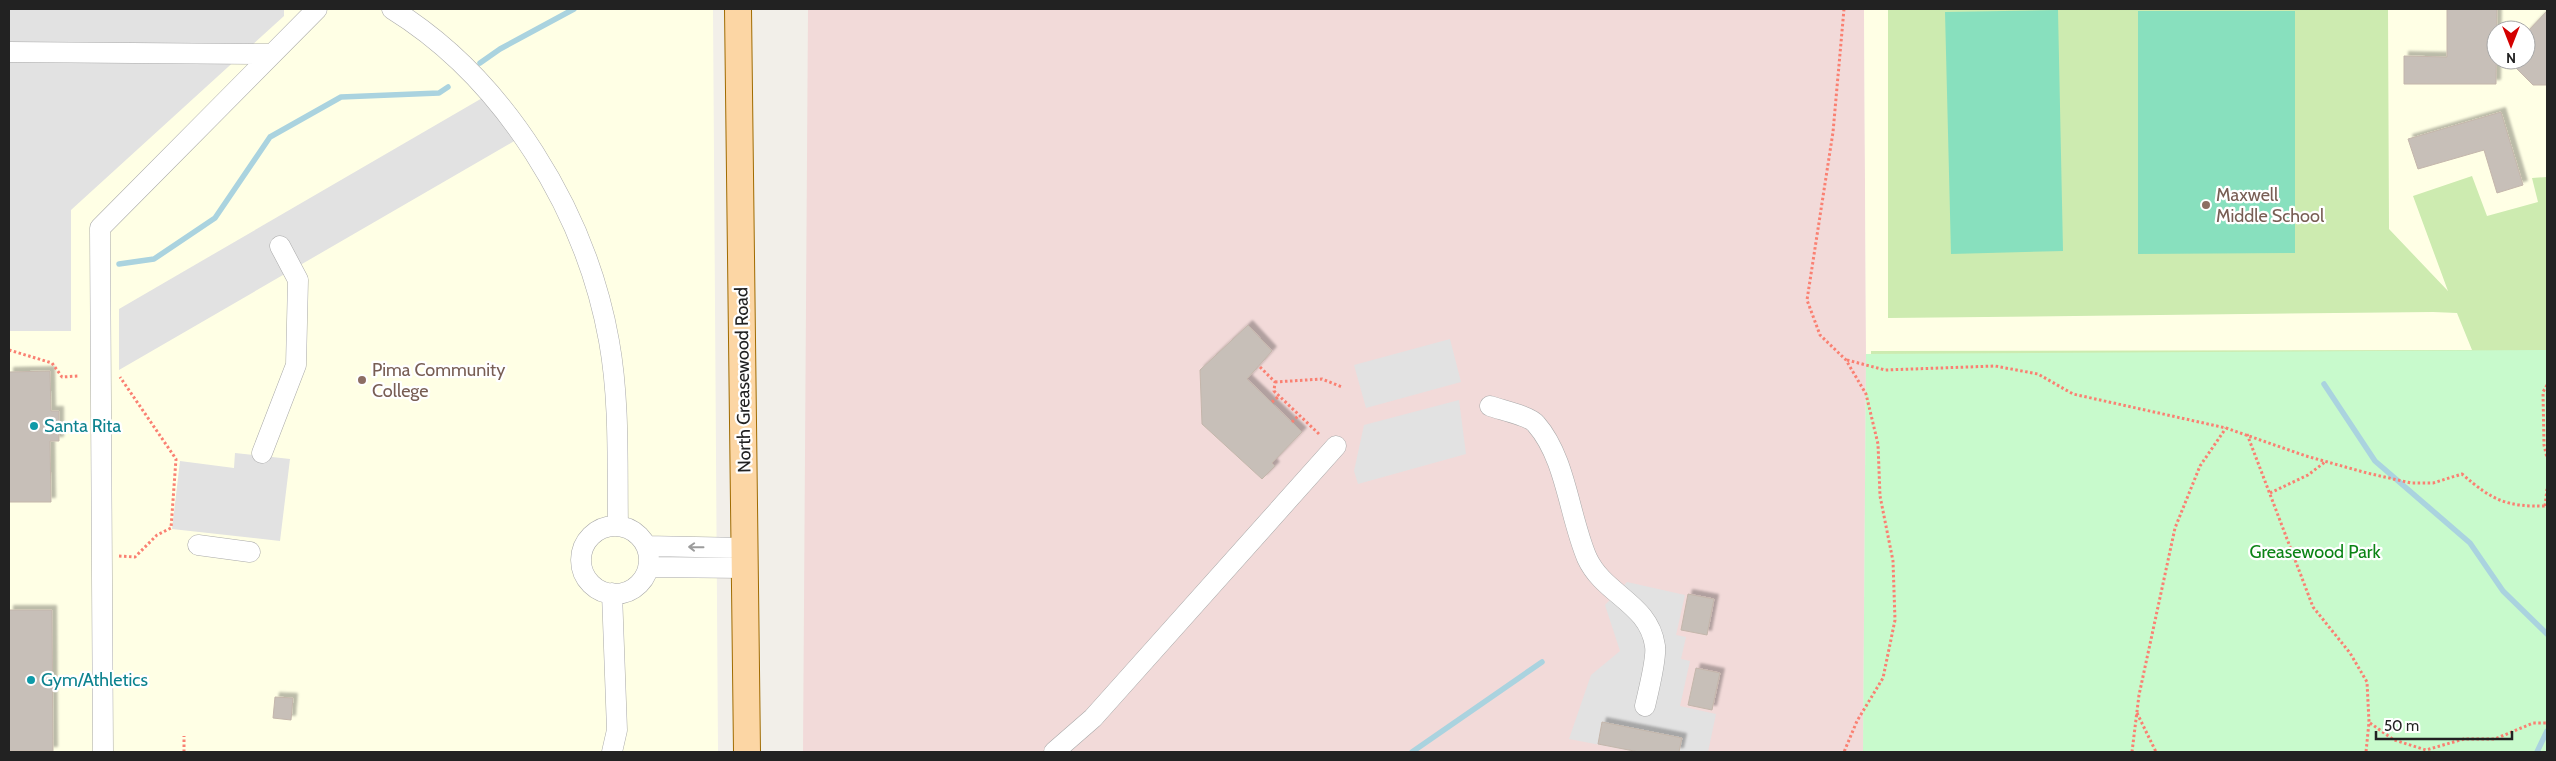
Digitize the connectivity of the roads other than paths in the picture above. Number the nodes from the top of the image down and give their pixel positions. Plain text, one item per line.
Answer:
1 (317, 9) edge
2 (392, 9) edge
3 (738, 9) edge
4 (9, 52) edge
5 (270, 54) junction
6 (280, 246) dead end
7 (1490, 406) dead end
8 (1336, 446) dead end
9 (262, 452) dead end
10 (618, 526) junction
11 (198, 546) dead end
12 (646, 546) junction
13 (250, 552) dead end
14 (745, 558) junction
15 (648, 567) junction
16 (612, 593) junction
17 (1645, 706) dead end
18 (103, 752) edge
19 (612, 752) edge
20 (747, 752) edge
21 (1054, 752) edge

1 - 5 lane
2 - 10 lane
3 - 14 main road, North Greasewood Road
4 - 5 lane
5 - 18 lane
6 - 9 lane
7 - 17 lane
8 - 21 lane
10 - 12 lane
10 - 16 lane
11 - 13 lane
14 -> 12 lane
12 - 15 lane
14 - 15 lane
14 - 20 main road, North Greasewood Road
15 - 16 lane
16 - 19 lane

